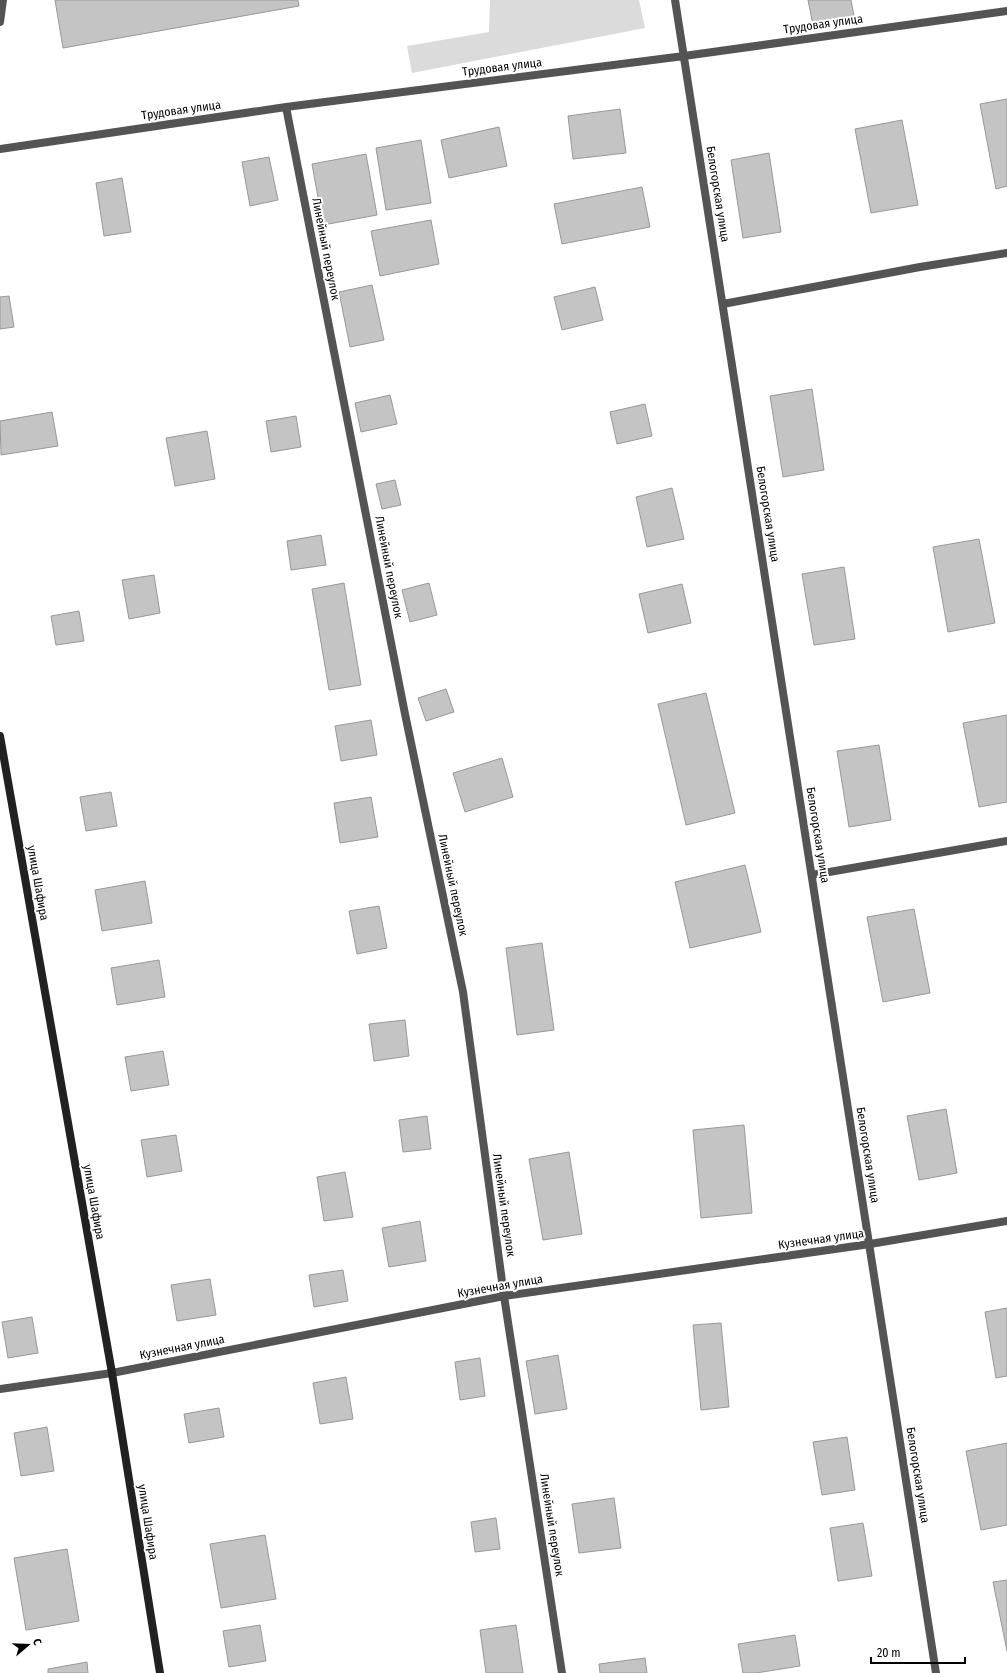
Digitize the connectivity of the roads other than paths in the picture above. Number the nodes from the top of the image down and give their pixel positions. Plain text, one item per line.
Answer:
1 (3, 0) edge
2 (675, 0) edge
3 (1007, 11) edge
4 (0, 22) edge
5 (684, 56) junction
6 (286, 107) junction
7 (0, 149) edge
8 (1007, 253) edge
9 (723, 304) junction
10 (0, 736) edge
11 (1007, 841) edge
12 (812, 875) junction
13 (1007, 1221) edge
14 (870, 1244) junction
15 (504, 1296) junction
16 (112, 1373) junction
17 (0, 1390) edge
18 (160, 1673) edge
19 (562, 1673) edge
20 (936, 1673) edge

1 - 4 street
2 - 5 street, Белогорская улица
3 - 5 street, Трудовая улица
5 - 6 street, Трудовая улица
5 - 9 street, Белогорская улица
6 - 7 street, Трудовая улица
6 - 15 street, Линейный переулок
8 - 9 street
9 - 12 street, Белогорская улица
10 - 16 street, улица Шафира
11 - 12 street
12 - 14 street, Белогорская улица
13 - 14 street, Кузнечная улица
14 - 15 street, Кузнечная улица
14 - 20 street, Белогорская улица
15 - 16 street, Кузнечная улица
15 - 19 street, Линейный переулок
16 - 17 street, Кузнечная улица
16 - 18 street, улица Шафира

